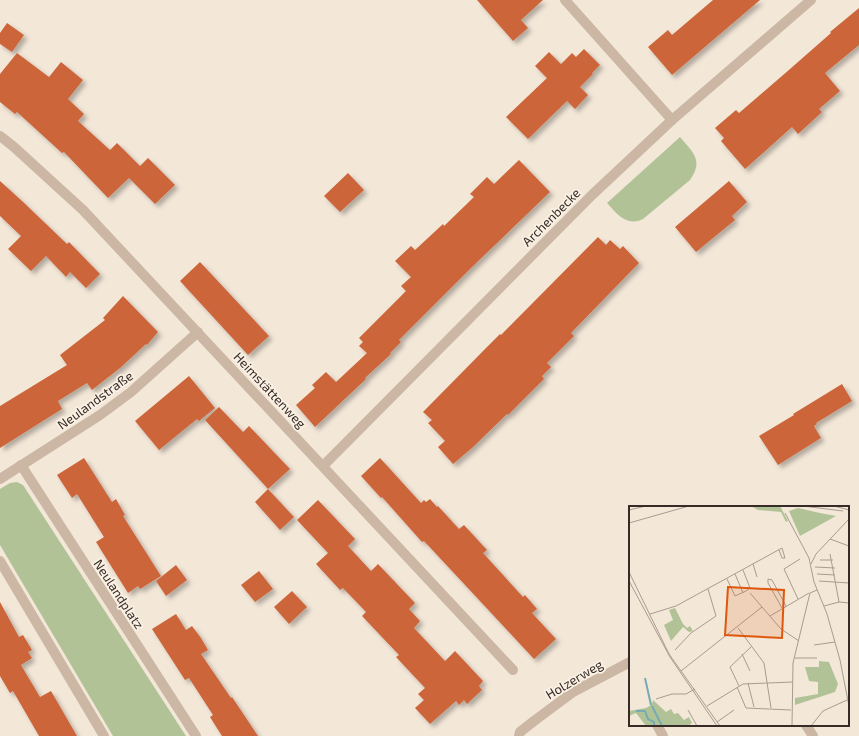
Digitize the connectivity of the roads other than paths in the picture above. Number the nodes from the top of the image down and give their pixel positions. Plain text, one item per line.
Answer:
1 (565, 0) edge
2 (810, 0) edge
3 (672, 120) junction
4 (0, 136) edge
5 (198, 332) junction
6 (21, 466) junction
7 (323, 466) junction
8 (0, 478) edge
9 (0, 561) edge
10 (629, 666) edge
11 (513, 670) dead end
12 (658, 726) edge
13 (807, 726) edge
14 (104, 736) edge
15 (196, 736) edge
16 (519, 736) edge
17 (663, 736) edge
18 (812, 736) edge

1 - 3 street
2 - 3 street, Archenbecke
3 - 7 street, Archenbecke
4 - 5 street, Heimstättenweg
5 - 6 street, Neulandstraße
5 - 7 street, Heimstättenweg
6 - 8 street, Neulandstraße
6 - 15 street, Neulandplatz
7 - 11 street, Heimstättenweg
9 - 14 street
10 - 16 street, Holzerweg
12 - 17 street
13 - 18 street

